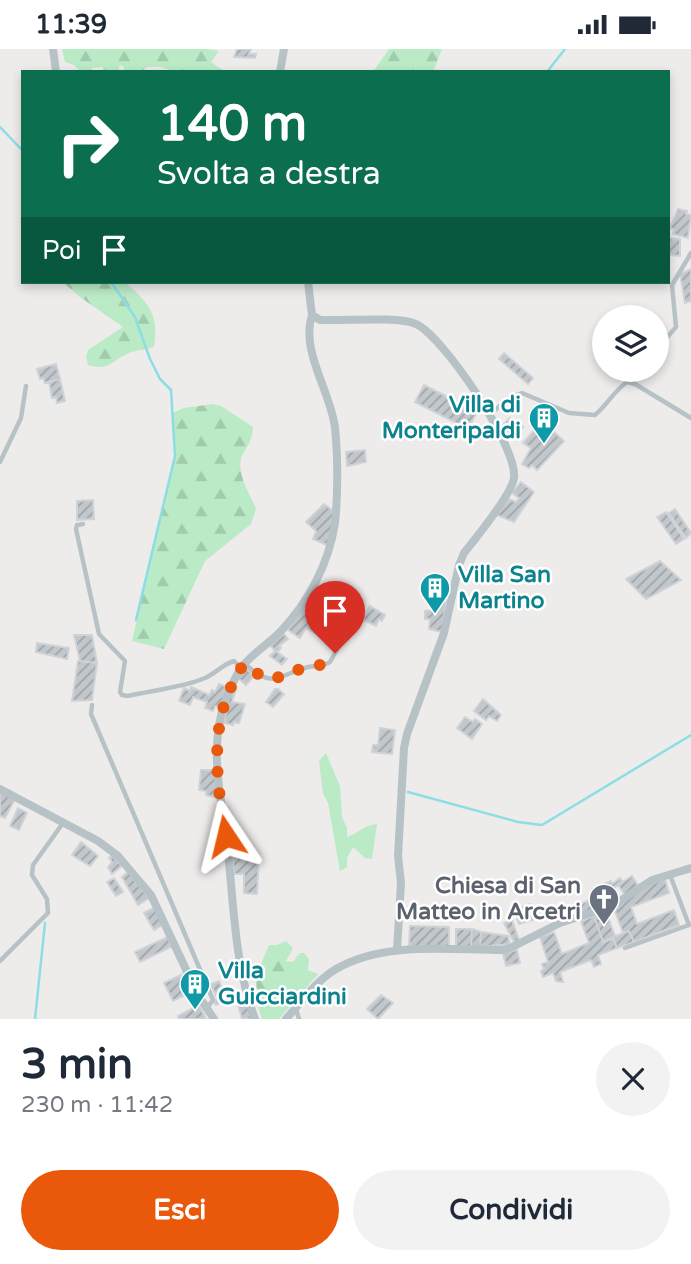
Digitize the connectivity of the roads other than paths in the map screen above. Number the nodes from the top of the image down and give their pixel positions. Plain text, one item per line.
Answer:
1 (53, 49) edge
2 (284, 49) edge
3 (56, 70) edge
4 (280, 70) edge
5 (691, 253) edge
6 (308, 284) edge
7 (312, 315) junction
8 (669, 335) edge
9 (627, 382) joint
10 (26, 386) dead end
11 (490, 414) junction
12 (691, 418) edge
13 (0, 462) edge
14 (83, 524) dead end
15 (359, 610) dead end
16 (243, 666) junction
17 (92, 705) dead end
18 (0, 789) edge
19 (64, 823) junction
20 (691, 868) edge
21 (670, 874) junction
22 (625, 949) dead end
23 (397, 950) junction
24 (0, 961) edge
25 (296, 1008) junction
26 (206, 1009) junction
27 (214, 1019) edge
28 (255, 1019) edge
29 (286, 1019) edge
30 (299, 1019) edge

1 - 3 street
2 - 4 street
5 - 8 lane
6 - 7 street
7 - 11 street
7 - 16 street
9 - 11 lane
9 - 12 lane
10 - 13 lane
11 - 23 street
14 - 16 lane
15 - 16 lane
16 - 28 street
17 - 26 lane
18 - 19 street
19 - 24 lane
19 - 26 street
20 - 21 street
21 - 22 lane
21 - 23 street
23 - 25 street
25 - 29 street
25 - 30 lane
26 - 27 street

